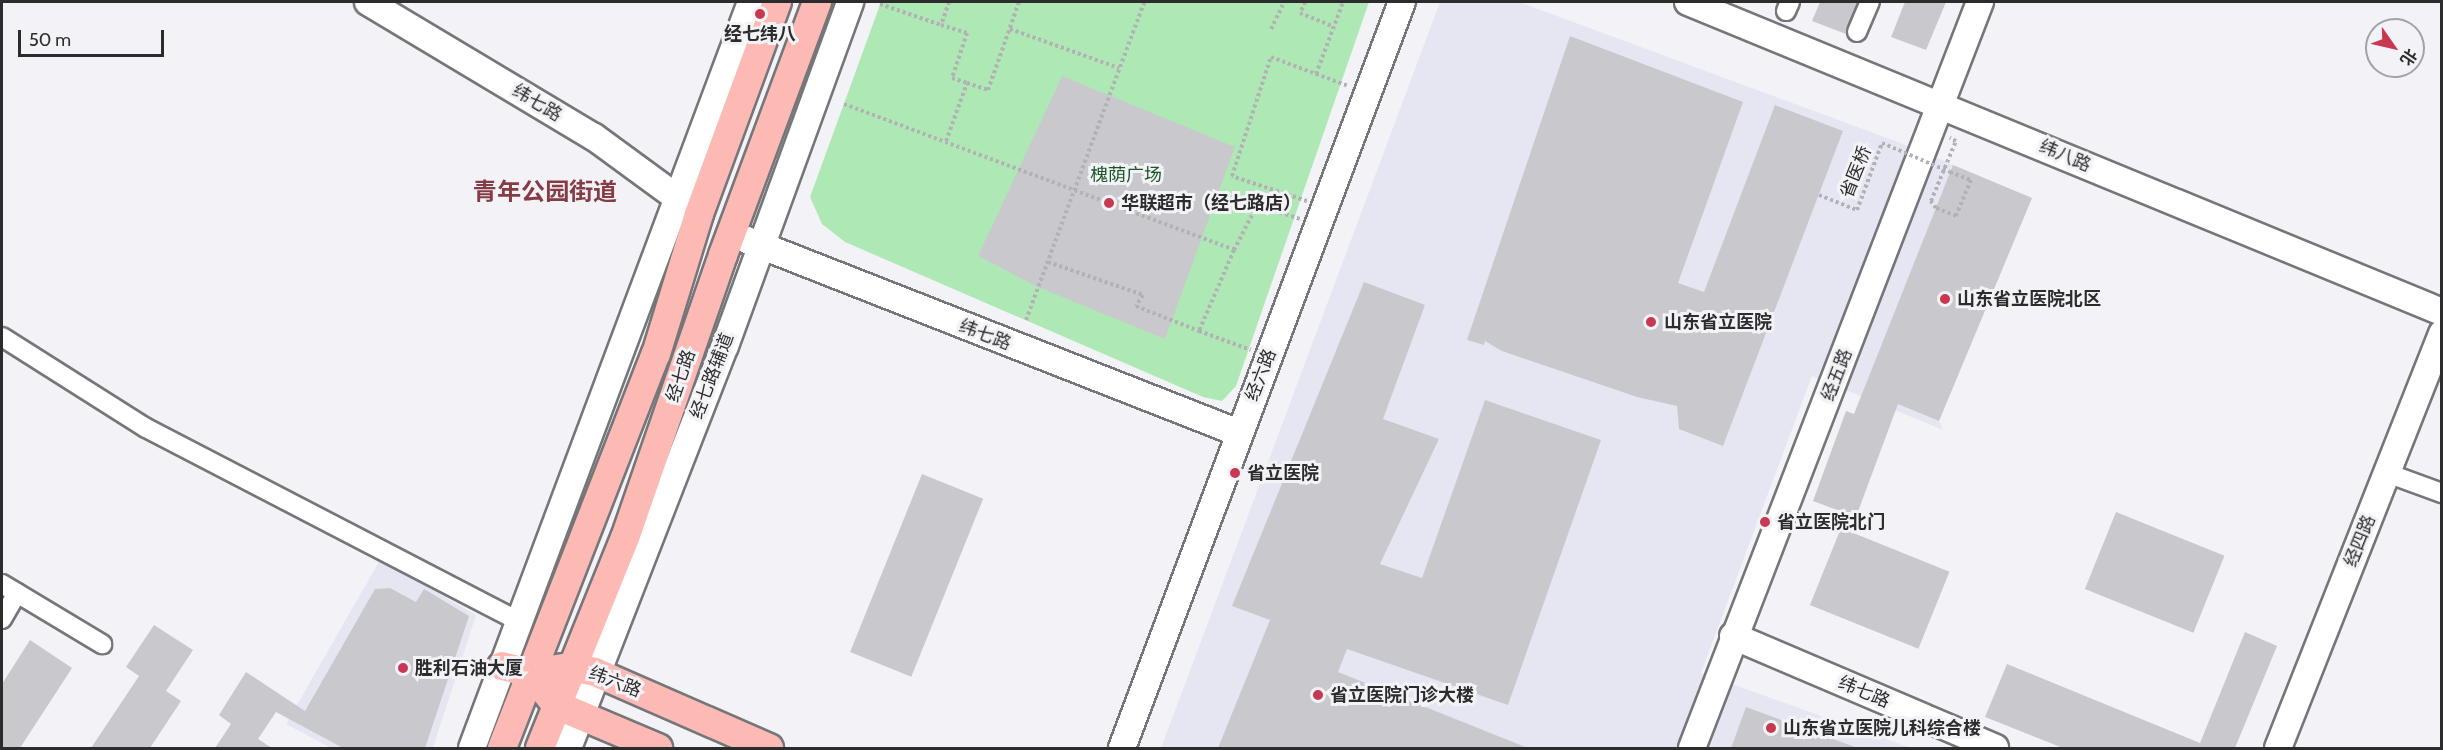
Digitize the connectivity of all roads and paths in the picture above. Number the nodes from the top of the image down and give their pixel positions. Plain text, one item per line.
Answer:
1 (368, 2) edge
2 (751, 2) edge
3 (777, 2) edge
4 (817, 2) edge
5 (849, 2) edge
6 (949, 2) edge
7 (1019, 2) edge
8 (1144, 2) edge
9 (1284, 2) edge
10 (1305, 2) edge
11 (1343, 2) edge
12 (1402, 2) edge
13 (1693, 2) edge
14 (1870, 2) edge
15 (1980, 2) edge
16 (880, 4) dead end
17 (941, 25) junction
18 (1333, 26) junction
19 (1010, 29) junction
20 (1271, 29) dead end
21 (1857, 32) dead end
22 (1119, 68) junction
23 (1316, 74) junction
24 (967, 83) junction
25 (1367, 94) junction
26 (844, 104) dead end
27 (1942, 104) junction
28 (946, 141) junction
29 (1075, 189) junction
30 (1819, 195) dead end
31 (689, 206) junction
32 (1936, 208) dead end
33 (1321, 216) junction
34 (734, 232) junction
35 (760, 248) junction
36 (1234, 250) junction
37 (1048, 262) junction
38 (2442, 312) edge
39 (1026, 320) dead end
40 (1199, 331) junction
41 (2442, 333) edge
42 (2, 337) edge
43 (1268, 356) junction
44 (1239, 433) junction
45 (2387, 473) junction
46 (2442, 494) edge
47 (9, 588) edge
48 (2, 619) edge
49 (519, 621) junction
50 (1733, 636) junction
51 (102, 644) dead end
52 (502, 666) junction
53 (582, 669) junction
54 (530, 673) junction
55 (568, 710) junction
56 (472, 748) edge
57 (502, 748) edge
58 (540, 748) edge
59 (568, 748) edge
60 (658, 748) edge
61 (769, 748) edge
62 (1122, 748) edge
63 (1692, 748) edge
64 (1995, 748) edge
65 (2277, 748) edge

1 - 31 street, 纬七路
2 - 31 street
3 - 31 main road, 经七路
4 - 34 main road, 经七路
5 - 35 street, 经七路辅道
6 - 17 path
7 - 19 path
8 - 22 path
9 - 20 path
10 - 18 path
11 - 18 path
12 - 25 street, 经六路
13 - 27 street, 纬八路
14 - 21 street
15 - 27 street, 经五路
16 - 17 path
17 - 24 path
18 - 23 path
19 - 22 path
19 - 24 path
22 - 29 path
23 - 25 path
23 - 33 path
24 - 28 path
25 - 33 street, 经六路
26 - 28 path
27 - 38 street, 纬八路
27 - 50 street, 经五路
28 - 29 path
29 - 36 path
29 - 37 path
30 - 32 path, 省医桥, bridge
31 - 49 street
31 - 54 main road, 经七路
33 - 36 path
33 - 43 street, 经六路
34 - 35 street, 纬七路
34 - 53 main road, 经七路
35 - 44 street, 纬七路
35 - 53 street, 经七路辅道
36 - 40 path
37 - 39 path
37 - 40 path
40 - 43 path
41 - 45 street, 经四路
42 - 49 street
43 - 44 street, 经六路
44 - 62 street, 经六路
45 - 46 street
45 - 65 street, 经四路
47 - 48 street
47 - 51 street
49 - 52 street
50 - 63 street, 经五路
50 - 64 street, 纬七路
52 - 54 main road
52 - 56 street
53 - 54 main road, 纬六路
53 - 55 main road, 经七路
53 - 61 main road, 纬六路
54 - 55 main road
54 - 57 main road, 经七路
55 - 58 main road, 经七路
55 - 59 street
55 - 60 main road

